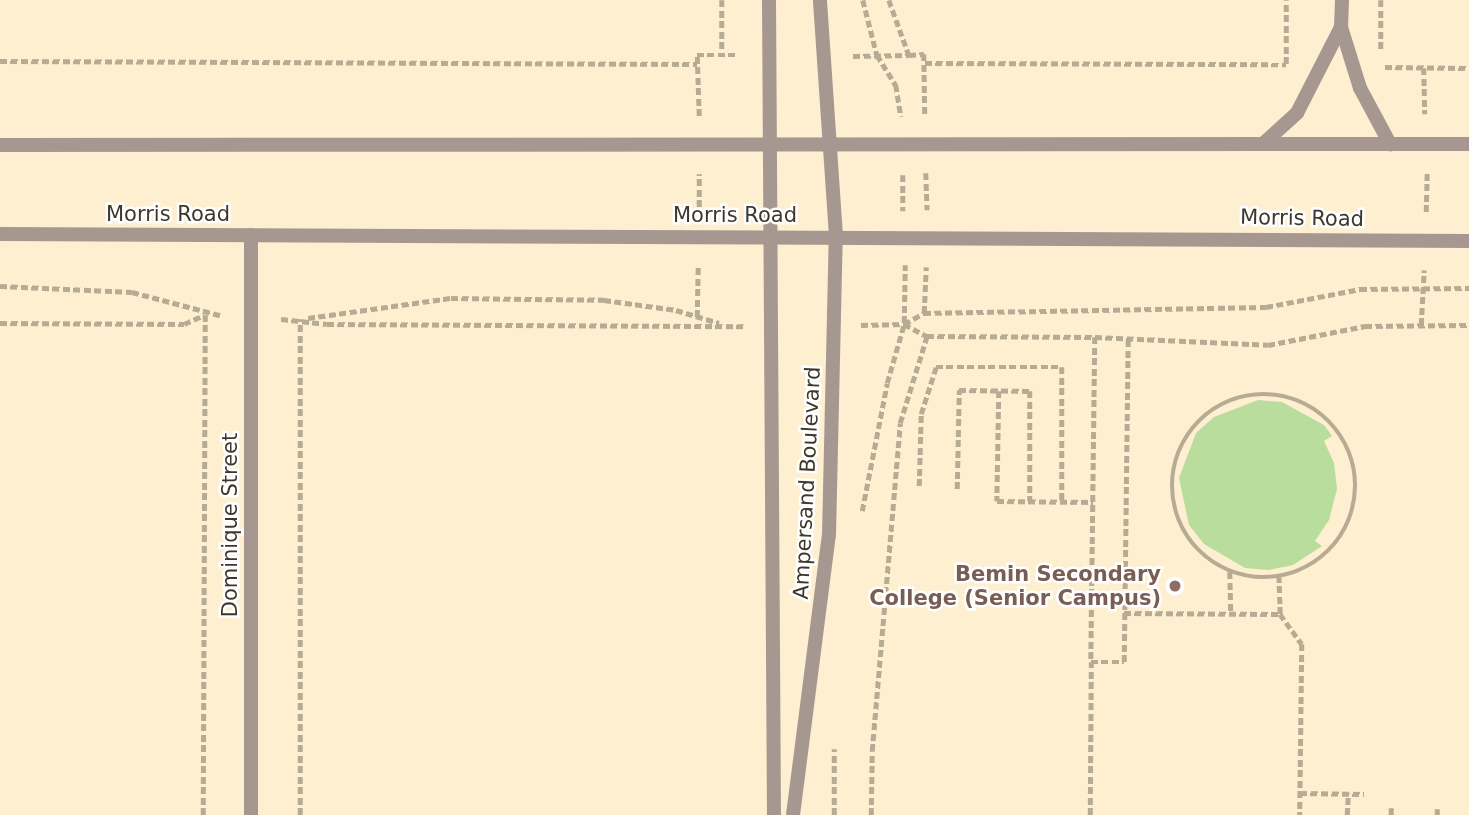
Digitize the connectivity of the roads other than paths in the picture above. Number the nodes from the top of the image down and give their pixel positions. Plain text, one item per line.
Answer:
1 (769, 0) edge
2 (820, 0) edge
3 (1342, 0) edge
4 (1342, 27) junction
5 (770, 142) junction
6 (831, 142) junction
7 (1264, 143) junction
8 (1390, 144) junction
9 (0, 145) edge
10 (1469, 145) edge
11 (0, 234) edge
12 (251, 235) junction
13 (771, 236) junction
14 (836, 236) junction
15 (1469, 241) edge
16 (251, 815) edge
17 (774, 815) edge
18 (793, 815) edge

1 - 5 street, Ampersand Boulevard
2 - 6 street, Ampersand Boulevard
3 - 4 street
4 - 7 street
4 - 8 street
5 - 6 street
5 - 9 street
5 - 13 street, Ampersand Boulevard
6 - 7 street
6 - 14 street, Ampersand Boulevard
7 - 8 street
8 - 10 street
11 - 12 street, Morris Road
12 - 13 street, Morris Road
12 - 16 street, Dominique Street
13 - 14 street, Morris Road
13 - 17 street, Ampersand Boulevard
14 - 15 street, Morris Road
14 - 18 street, Ampersand Boulevard

